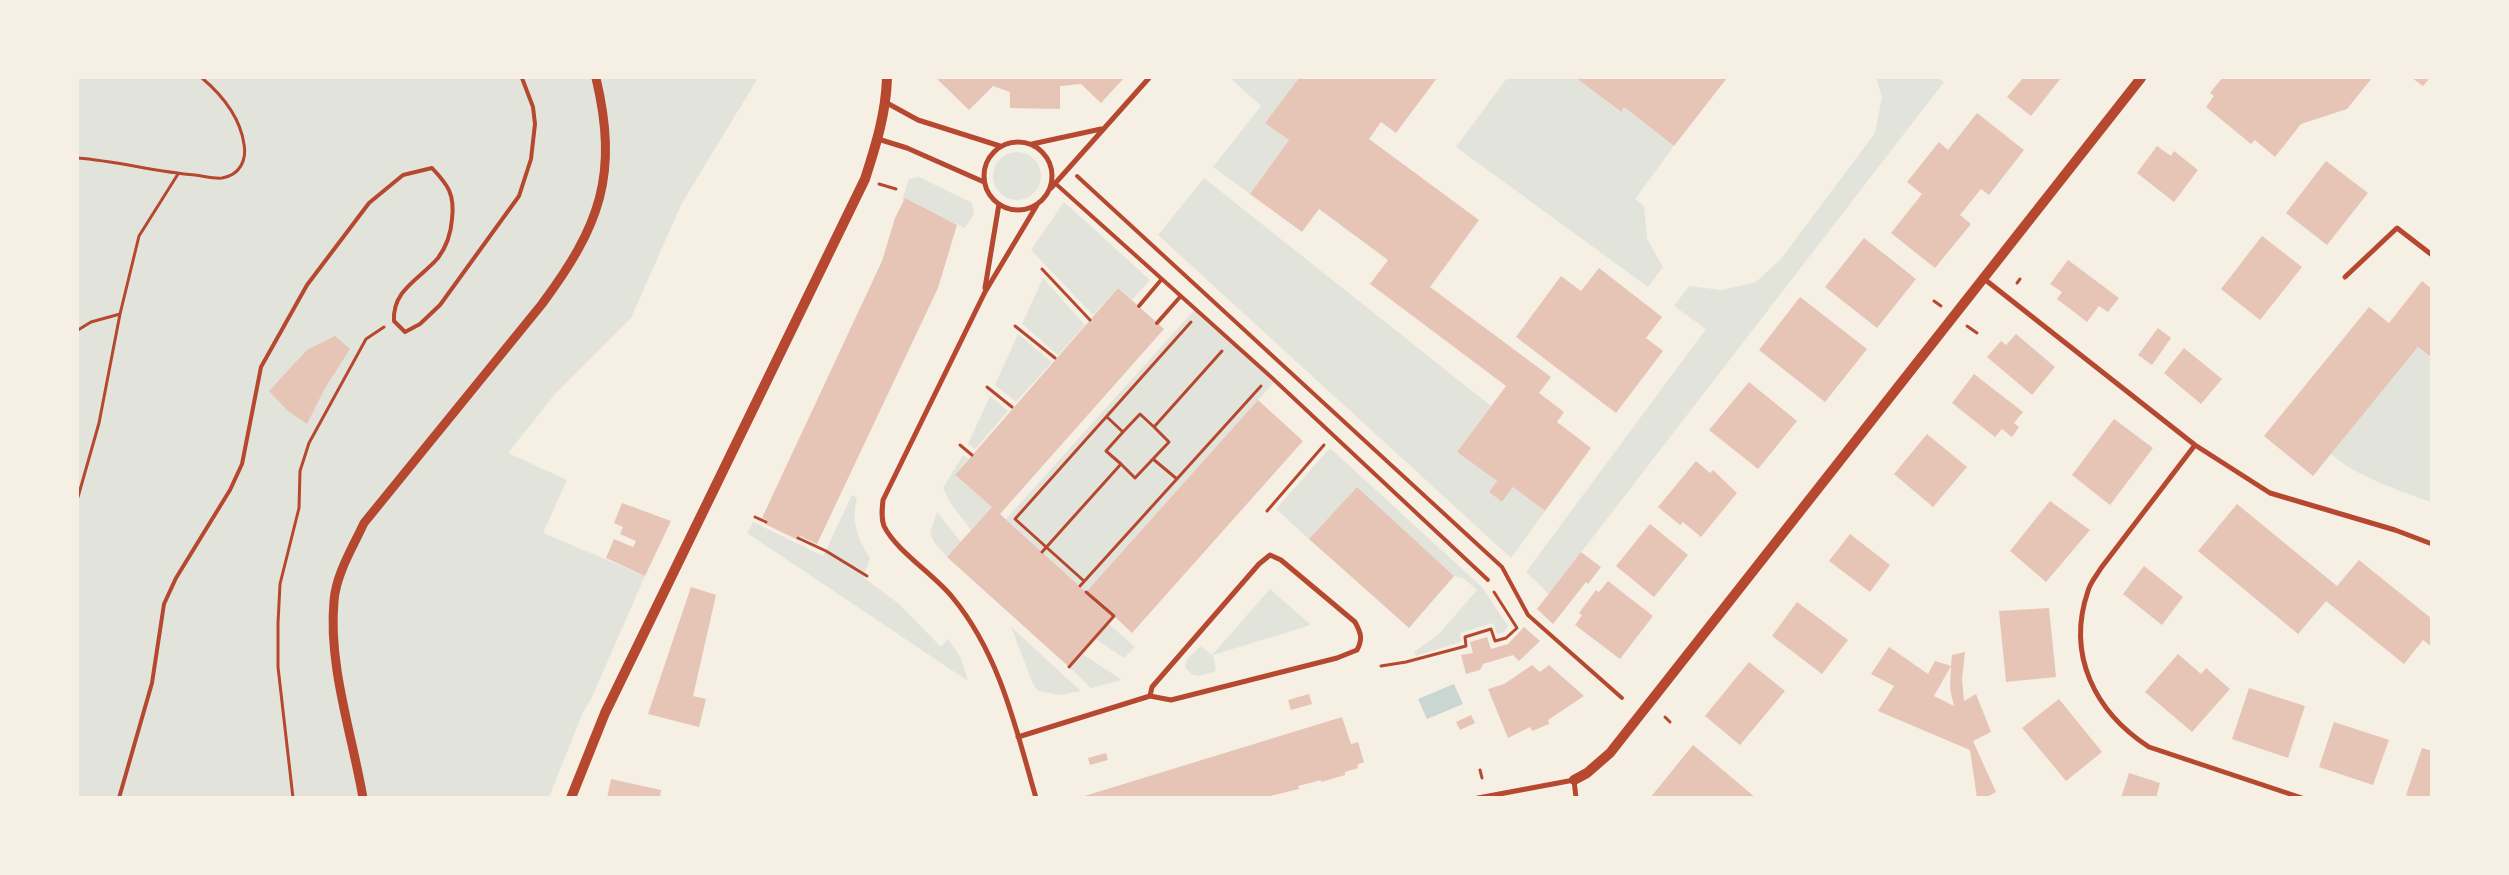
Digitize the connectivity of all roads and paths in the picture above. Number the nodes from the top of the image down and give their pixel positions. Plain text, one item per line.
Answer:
1 (202, 78) edge
2 (522, 78) edge
3 (596, 78) edge
4 (887, 78) edge
5 (1149, 78) edge
6 (2141, 78) edge
7 (886, 103) junction
8 (1101, 129) junction
9 (878, 140) junction
10 (1032, 144) junction
11 (1000, 146) junction
12 (78, 158) edge
13 (178, 174) junction
14 (1077, 176) dead end
15 (984, 182) junction
16 (879, 183) dead end
17 (1056, 184) junction
18 (1050, 188) junction
19 (896, 189) dead end
20 (999, 204) junction
21 (1037, 205) junction
22 (2432, 255) edge
23 (1042, 269) dead end
24 (2345, 277) dead end
25 (1983, 278) junction
26 (2020, 279) dead end
27 (1162, 280) junction
28 (2017, 283) dead end
29 (984, 292) junction
30 (1180, 297) junction
31 (1934, 301) dead end
32 (1139, 306) dead end
33 (1942, 307) dead end
34 (1199, 313) junction
35 (120, 314) junction
36 (1090, 320) dead end
37 (394, 321) junction
38 (1158, 323) dead end
39 (1965, 324) dead end
40 (1015, 326) dead end
41 (78, 330) edge
42 (1977, 333) dead end
43 (1231, 341) junction
44 (1055, 358) dead end
45 (1270, 376) junction
46 (987, 387) dead end
47 (1012, 407) dead end
48 (1107, 417) junction
49 (1154, 428) junction
50 (1124, 432) junction
51 (1334, 435) junction
52 (960, 445) dead end
53 (2196, 446) junction
54 (972, 454) dead end
55 (1153, 459) junction
56 (1121, 464) junction
57 (1176, 479) junction
58 (78, 497) edge
59 (1267, 511) dead end
60 (755, 517) dead end
61 (766, 522) dead end
62 (798, 538) dead end
63 (2432, 544) edge
64 (1047, 547) junction
65 (1042, 552) dead end
66 (867, 576) dead end
67 (1488, 580) joint
68 (1084, 581) junction
69 (1080, 586) dead end
70 (1086, 592) dead end
71 (1381, 666) dead end
72 (1068, 667) dead end
73 (1150, 696) junction
74 (1622, 698) dead end
75 (1665, 717) dead end
76 (1670, 722) dead end
77 (1018, 737) junction
78 (1480, 770) dead end
79 (1482, 778) dead end
80 (1574, 780) junction
81 (119, 798) edge
82 (293, 798) edge
83 (363, 798) edge
84 (571, 798) edge
85 (1036, 798) edge
86 (1478, 798) edge
87 (1576, 798) edge
88 (2302, 798) edge

1 - 13 path
2 - 37 lane
3 - 83 street
4 - 7 main road
5 - 8 street
6 - 25 main road
7 - 9 main road
7 - 11 street
8 - 10 street
8 - 17 street
9 - 15 street
9 - 84 main road
10 - 11 street
10 - 18 street
11 - 15 street
12 - 13 path
13 - 35 path
14 - 74 lane
15 - 20 street
16 - 19 path
17 - 18 street
17 - 27 lane
18 - 21 street
20 - 21 street
20 - 29 street
21 - 29 street
22 - 24 street
23 - 36 path
25 - 53 street
25 - 80 main road
26 - 28 path
27 - 30 lane
27 - 32 lane
29 - 77 street
30 - 34 lane
30 - 38 lane
31 - 33 path
34 - 43 lane
34 - 48 path
35 - 41 path
35 - 58 path
37 - 81 lane
37 - 82 path
39 - 42 path
40 - 44 path
43 - 45 lane
43 - 49 path
45 - 51 lane
45 - 57 path
46 - 47 path
48 - 50 path
48 - 64 path
49 - 50 path
49 - 55 path
50 - 56 path
51 - 59 path
51 - 67 lane
52 - 54 path
53 - 63 street
53 - 88 street
55 - 56 path
55 - 57 path
56 - 64 path
57 - 68 path
60 - 61 path
62 - 66 path
64 - 65 path
64 - 68 path
67 - 71 path
68 - 69 path
70 - 72 path
73 - 73 street
73 - 77 street
75 - 76 path
77 - 85 street
78 - 79 path
80 - 86 street
80 - 87 street

